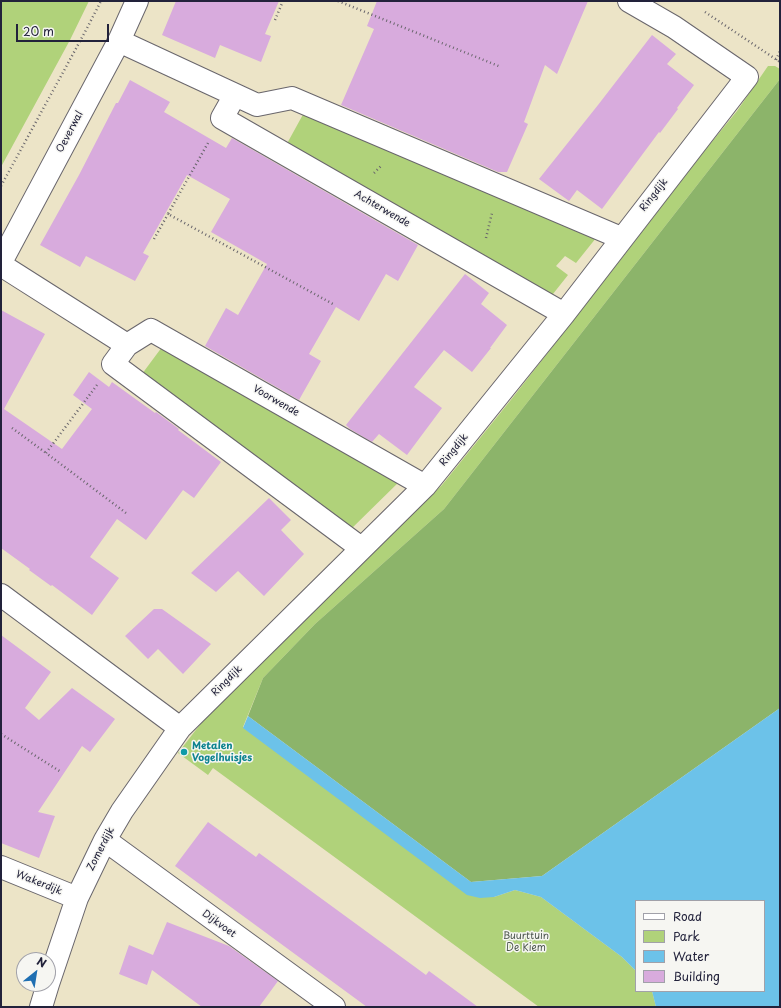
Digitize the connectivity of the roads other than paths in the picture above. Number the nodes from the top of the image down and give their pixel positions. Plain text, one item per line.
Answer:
1 (137, 1) edge
2 (629, 1) edge
3 (119, 41) junction
4 (234, 95) junction
5 (621, 238) junction
6 (1, 262) edge
7 (1, 265) edge
8 (564, 314) junction
9 (127, 345) junction
10 (425, 486) junction
11 (361, 548) junction
12 (1, 595) edge
13 (180, 728) junction
14 (105, 840) junction
15 (1, 868) edge
16 (77, 898) junction
17 (56, 960) edge
18 (46, 992) edge
19 (41, 1007) edge
20 (334, 1007) edge

1 - 3 street, Oeverwal
2 - 5 street, Ringdijk
3 - 4 street
3 - 6 street, Oeverwal
4 - 5 street
4 - 8 street, Achterwende
5 - 8 street, Ringdijk
7 - 9 street
8 - 10 street, Ringdijk
9 - 10 street, Voorwende
9 - 11 street, Voorwende
10 - 11 street, Ringdijk
11 - 13 street, Ringdijk
12 - 13 street
13 - 14 street, Zomerdijk
14 - 16 street, Zomerdijk
14 - 20 street, Dijkvoet
15 - 16 street, Wakerdijk
16 - 17 street, Zomerdijk
18 - 19 street, Zomerdijk

